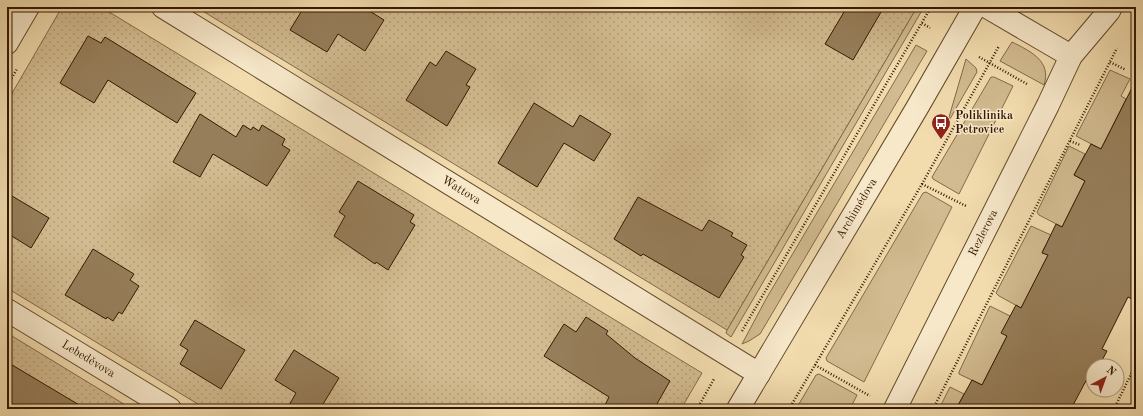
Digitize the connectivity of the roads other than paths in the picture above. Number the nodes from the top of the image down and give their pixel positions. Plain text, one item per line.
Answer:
1 (28, 7) edge
2 (163, 7) edge
3 (975, 7) edge
4 (987, 7) edge
5 (1111, 7) edge
6 (7, 43) edge
7 (1071, 56) junction
8 (7, 310) edge
9 (759, 374) junction
10 (170, 409) edge
11 (738, 409) edge
12 (895, 409) edge

1 - 6 street
2 - 9 street, Wattova
3 - 9 street, Archimédova
4 - 7 street
5 - 7 street, Rezlerova
7 - 12 street, Rezlerova
8 - 10 street, Lebeděvova
9 - 11 street, Archimédova

